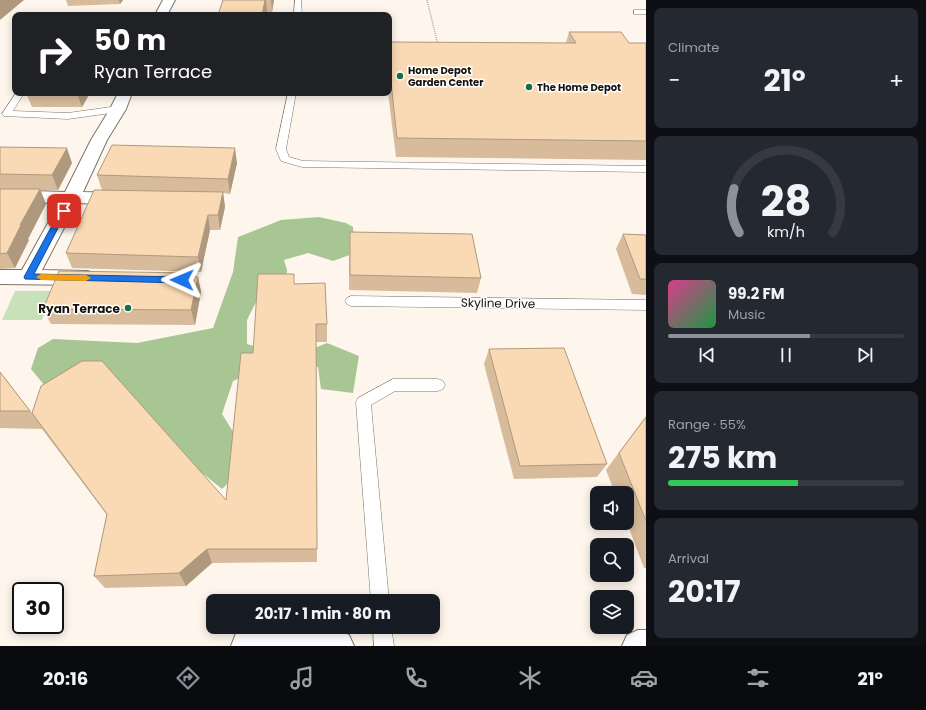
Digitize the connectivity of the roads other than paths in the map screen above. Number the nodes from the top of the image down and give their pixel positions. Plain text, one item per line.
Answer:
1 (169, 0) edge
2 (298, 0) edge
3 (163, 12) edge
4 (298, 12) edge
5 (637, 12) dead end
6 (646, 12) edge
7 (18, 96) edge
8 (124, 96) edge
9 (291, 96) edge
10 (118, 109) junction
11 (646, 169) edge
12 (0, 196) edge
13 (71, 198) junction
14 (140, 199) edge
15 (0, 277) edge
16 (28, 277) junction
17 (105, 278) edge
18 (351, 301) dead end
19 (646, 305) edge
20 (438, 385) dead end
21 (379, 594) edge
22 (383, 634) edge
23 (247, 646) edge
24 (338, 646) edge
25 (384, 646) edge
26 (638, 646) edge
27 (646, 646) edge

1 - 3 street
2 - 4 lane
5 - 6 lane
7 - 10 lane
8 - 10 street
9 - 11 lane
10 - 13 street
12 - 13 street
13 - 14 street
13 - 16 street
15 - 16 street
16 - 17 street
18 - 19 lane, Skyline Drive
20 - 21 lane
22 - 25 lane
23 - 24 street
26 - 27 street

